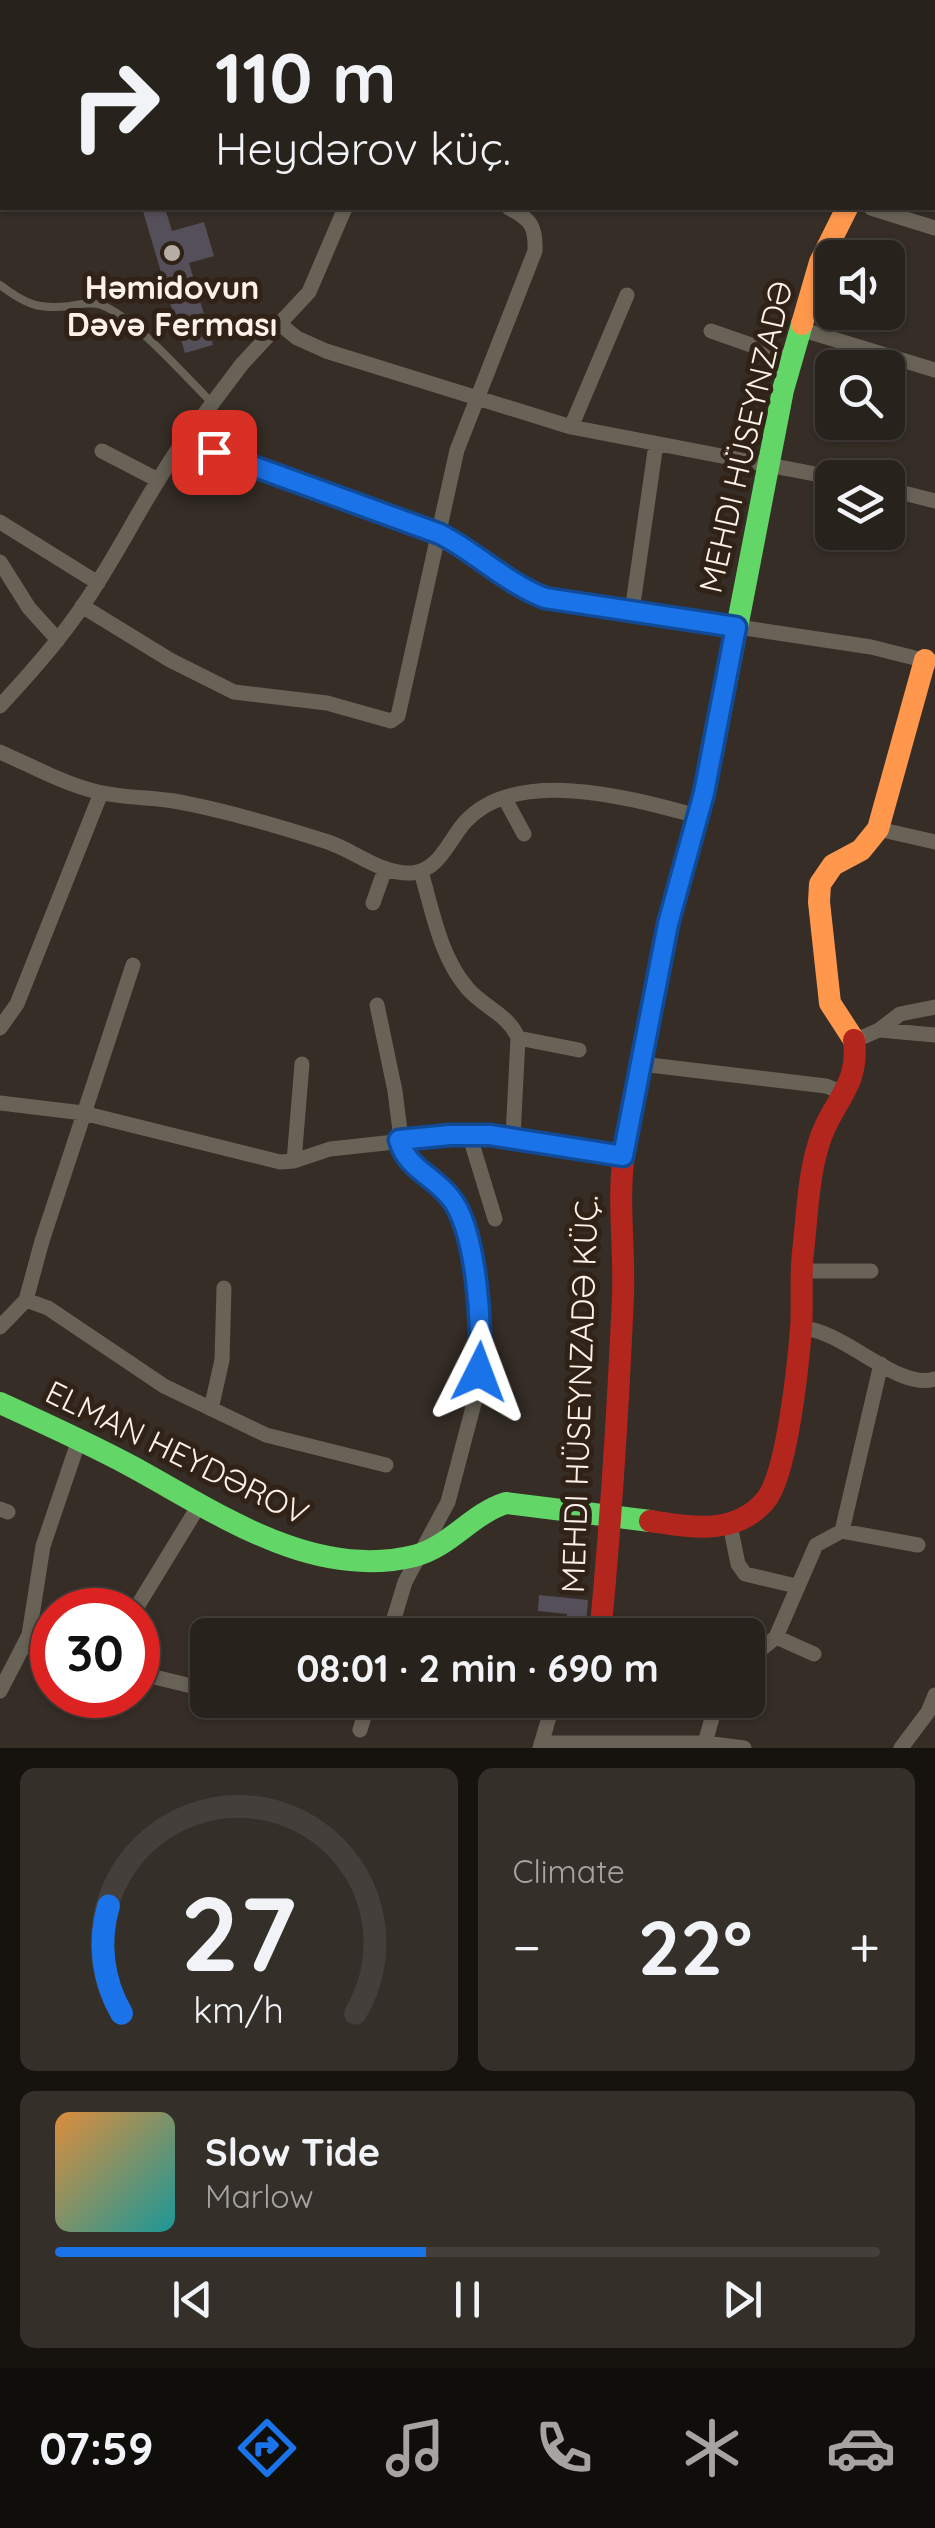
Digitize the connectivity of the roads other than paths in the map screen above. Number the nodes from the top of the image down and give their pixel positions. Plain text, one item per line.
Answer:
1 (345, 210) edge
2 (513, 210) edge
3 (846, 210) edge
4 (877, 210) edge
5 (935, 228) edge
6 (0, 285) edge
7 (627, 295) dead end
8 (281, 326) junction
9 (800, 328) junction
10 (711, 331) dead end
11 (791, 359) junction
12 (935, 370) edge
13 (476, 398) junction
14 (212, 403) junction
15 (572, 427) junction
16 (184, 441) junction
17 (656, 444) junction
18 (102, 451) dead end
19 (768, 462) junction
20 (815, 473) edge
21 (156, 479) junction
22 (905, 493) edge
23 (935, 501) edge
24 (0, 522) edge
25 (440, 534) junction
26 (0, 562) edge
27 (98, 582) junction
28 (82, 606) junction
29 (632, 611) junction
30 (736, 627) junction
31 (58, 640) junction
32 (930, 662) edge
33 (0, 706) edge
34 (0, 752) edge
35 (101, 793) junction
36 (505, 799) junction
37 (698, 816) junction
38 (878, 829) junction
39 (524, 834) dead end
40 (935, 842) edge
41 (386, 869) junction
42 (421, 872) junction
43 (373, 903) dead end
44 (133, 965) dead end
45 (376, 1005) dead end
46 (935, 1006) edge
47 (0, 1028) edge
48 (879, 1030) junction
49 (935, 1035) edge
50 (518, 1038) junction
51 (854, 1042) junction
52 (580, 1050) dead end
53 (302, 1064) dead end
54 (641, 1064) junction
55 (844, 1093) junction
56 (0, 1103) edge
57 (83, 1113) junction
58 (469, 1134) junction
59 (513, 1137) junction
60 (399, 1140) junction
61 (623, 1156) junction
62 (294, 1162) junction
63 (495, 1219) dead end
64 (802, 1271) junction
65 (871, 1272) dead end
66 (224, 1288) dead end
67 (26, 1300) junction
68 (0, 1326) edge
69 (801, 1328) junction
70 (881, 1364) junction
71 (935, 1379) edge
72 (0, 1402) edge
73 (212, 1409) junction
74 (79, 1440) junction
75 (386, 1465) dead end
76 (201, 1502) junction
77 (610, 1516) junction
78 (730, 1526) junction
79 (842, 1532) junction
80 (918, 1545) dead end
81 (418, 1555) junction
82 (796, 1586) junction
83 (148, 1588) edge
84 (394, 1618) edge
85 (601, 1618) edge
86 (29, 1635) joint
87 (776, 1637) junction
88 (765, 1646) edge
89 (814, 1654) dead end
90 (160, 1678) edge
91 (190, 1686) edge
92 (0, 1691) edge
93 (935, 1695) edge
94 (364, 1718) edge
95 (549, 1718) edge
96 (712, 1718) edge
97 (360, 1730) dead end
98 (705, 1744) junction
99 (540, 1746) edge
100 (744, 1748) edge
101 (901, 1748) edge

1 - 8 street
2 - 13 street
3 - 9 street, MEHDI HÜSEYNZADƏ
4 - 5 street
6 - 14 lane
7 - 15 street
8 - 13 street
8 - 14 street
9 - 11 street, MEHDI HÜSEYNZADƏ
9 - 12 street
10 - 11 street
11 - 19 street, MEHDI HÜSEYNZADƏ
13 - 15 street
13 - 25 street
14 - 16 street
15 - 17 street
16 - 21 street
16 - 25 street
17 - 19 street
17 - 29 street
18 - 21 street
19 - 20 street
19 - 30 street, MEHDI HÜSEYNZADƏ
21 - 27 street
22 - 23 street
24 - 27 street
25 - 28 street
25 - 29 street
26 - 31 street
27 - 28 street
28 - 31 street
29 - 30 street
30 - 32 street
30 - 37 street, MEHDI HÜSEYNZADƏ KÜÇ.
31 - 33 street
32 - 38 street
34 - 35 street
35 - 41 street
35 - 47 street
36 - 37 street
36 - 39 street
36 - 42 street
37 - 54 street, MEHDI HÜSEYNZADƏ KÜÇ.
38 - 40 street
38 - 51 street
41 - 42 street
41 - 43 street
42 - 50 street
44 - 57 street
45 - 60 street
46 - 48 street
48 - 49 street
48 - 51 street
50 - 52 street
50 - 59 street
51 - 55 street
53 - 62 street
54 - 55 street
54 - 61 street, MEHDI HÜSEYNZADƏ KÜÇ.
55 - 64 street
56 - 57 street
57 - 62 street
57 - 67 street
58 - 59 street
58 - 60 street
58 - 63 street
59 - 61 street
60 - 62 street
60 - 81 street
61 - 77 street, MEHDI HÜSEYNZADƏ KÜÇ.
64 - 65 street
64 - 69 street
66 - 73 street
67 - 68 street
67 - 73 street
69 - 70 street
69 - 78 street
70 - 71 street
70 - 79 street
72 - 74 street, ELMAN HEYDƏROV
73 - 75 street
74 - 76 street, ELMAN HEYDƏROV
74 - 86 street
76 - 81 street, ELMAN HEYDƏROV
76 - 83 street
77 - 78 street, ELMAN HEYDƏROV
77 - 81 street, ELMAN HEYDƏROV
77 - 85 street, MEHDI HÜSEYNZADƏ KÜÇ.
78 - 82 street
79 - 80 street
79 - 82 street
81 - 84 street
82 - 87 street
86 - 92 street
87 - 88 street
87 - 89 street
90 - 91 street
93 - 101 street
94 - 97 street
95 - 99 street
96 - 98 street
98 - 99 street
98 - 100 street

